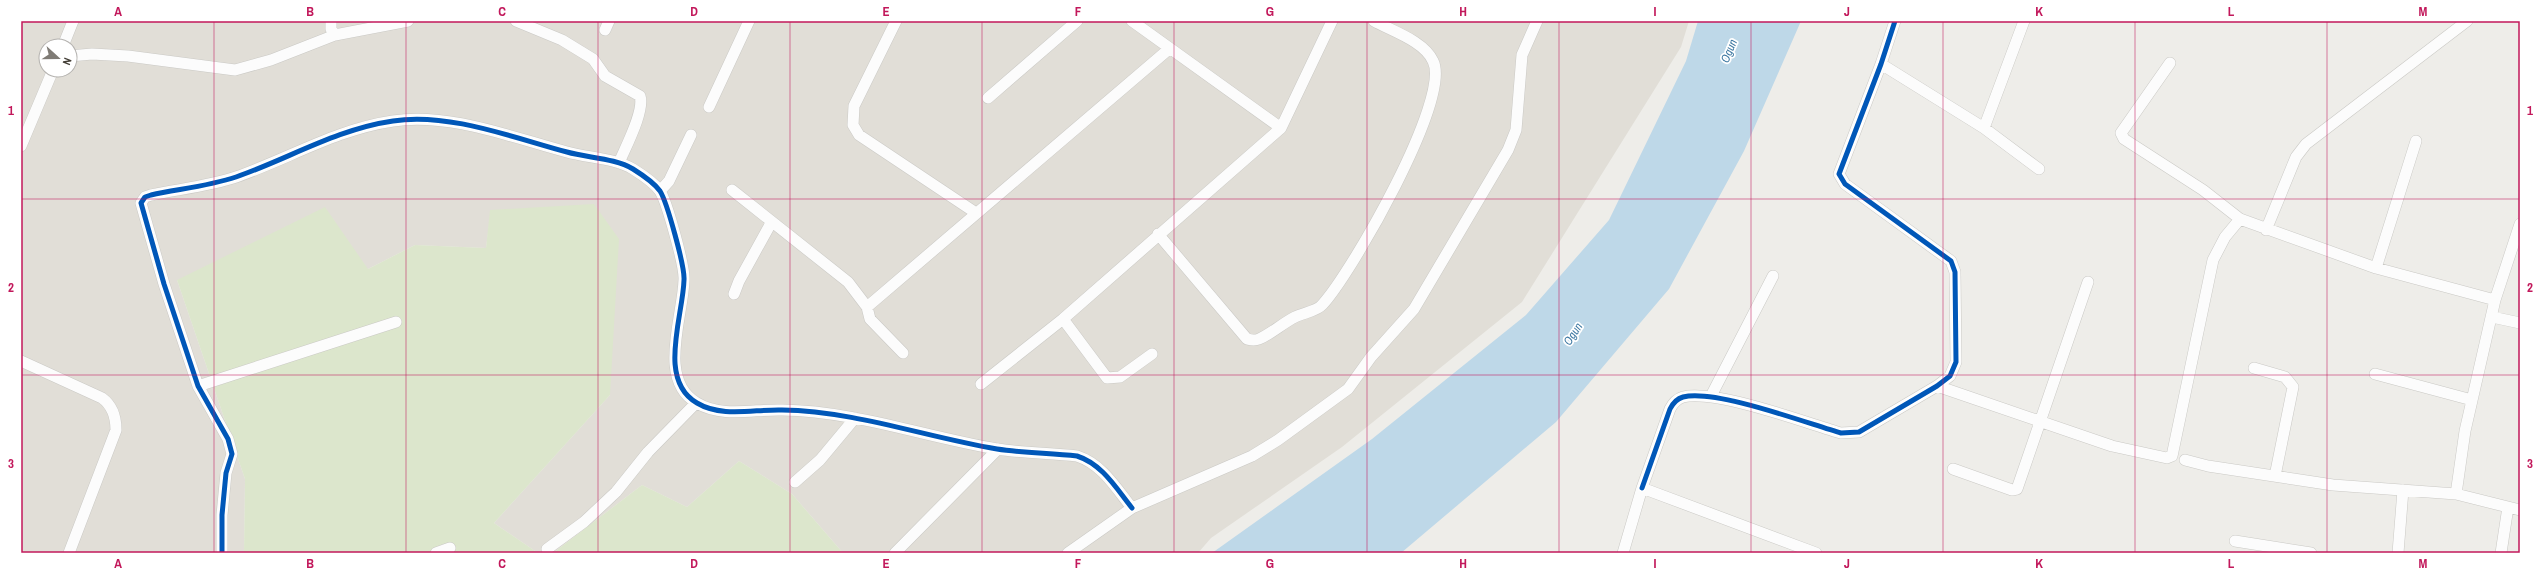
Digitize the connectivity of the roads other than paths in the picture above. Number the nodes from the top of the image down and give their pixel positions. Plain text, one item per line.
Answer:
1 (73, 21) edge
2 (331, 21) edge
3 (408, 21) edge
4 (516, 21) edge
5 (749, 21) edge
6 (896, 21) edge
7 (1077, 21) edge
8 (1132, 21) edge
9 (1332, 21) edge
10 (1374, 21) edge
11 (1537, 21) edge
12 (1895, 21) edge
13 (2024, 21) edge
14 (2467, 21) edge
15 (335, 35) junction
16 (66, 38) edge
17 (1169, 49) junction
18 (78, 55) edge
19 (2170, 63) dead end
20 (1881, 64) junction
21 (50, 78) edge
22 (988, 98) dead end
23 (709, 107) dead end
24 (1280, 128) junction
25 (1984, 128) junction
26 (691, 135) dead end
27 (2416, 141) dead end
28 (21, 146) edge
29 (619, 163) junction
30 (2039, 169) dead end
31 (732, 190) dead end
32 (660, 191) junction
33 (976, 212) junction
34 (2240, 219) junction
35 (771, 223) junction
36 (2520, 224) edge
37 (2266, 230) junction
38 (1158, 234) junction
39 (2376, 268) junction
40 (1773, 276) dead end
41 (2088, 282) dead end
42 (734, 294) dead end
43 (2495, 300) junction
44 (867, 307) junction
45 (2492, 317) junction
46 (1063, 319) junction
47 (396, 322) dead end
48 (2520, 323) edge
49 (903, 353) dead end
50 (1152, 354) dead end
51 (21, 361) edge
52 (2254, 368) dead end
53 (2375, 374) dead end
54 (981, 384) dead end
55 (198, 386) junction
56 (1937, 386) junction
57 (1711, 396) junction
58 (2472, 400) junction
59 (696, 403) junction
60 (856, 418) junction
61 (2040, 422) junction
62 (998, 449) junction
63 (2185, 460) dead end
64 (1953, 469) dead end
65 (2275, 476) junction
66 (795, 482) dead end
67 (1642, 488) junction
68 (2404, 490) junction
69 (2456, 494) junction
70 (2508, 507) junction
71 (1132, 508) junction
72 (2520, 510) edge
73 (2235, 541) dead end
74 (450, 548) dead end
75 (548, 550) dead end
76 (69, 553) edge
77 (222, 553) edge
78 (436, 553) edge
79 (895, 553) edge
80 (1068, 553) edge
81 (1623, 553) edge
82 (1816, 553) edge
83 (2311, 553) edge
84 (2398, 553) edge
85 (2501, 553) edge

1 - 16 street
2 - 15 street
3 - 15 street
4 - 29 street
5 - 23 street
6 - 33 street
7 - 22 street
8 - 17 street
9 - 24 street
10 - 38 street
11 - 71 street
12 - 20 street
13 - 25 street
14 - 37 street
15 - 18 street
17 - 24 street
17 - 33 street
19 - 34 street
20 - 25 street
20 - 56 street
21 - 28 street
24 - 38 street
25 - 30 street
26 - 32 street
27 - 39 street
29 - 32 street
29 - 55 street
31 - 35 street
32 - 59 street
33 - 44 street
34 - 37 street
34 - 61 street
35 - 42 street
35 - 44 street
36 - 43 street
37 - 39 street
38 - 46 street
39 - 43 street
40 - 57 street
41 - 61 street
43 - 45 street
44 - 49 street
45 - 48 street
45 - 58 street
46 - 50 street
46 - 54 street
47 - 55 street
51 - 76 street
52 - 65 street
53 - 58 street
55 - 77 street
56 - 57 street
56 - 61 street
57 - 67 street
58 - 69 street
59 - 60 street
59 - 75 street
60 - 62 street
60 - 66 street
61 - 64 street
62 - 71 street
62 - 79 street
63 - 65 street
65 - 68 street
67 - 81 street
67 - 82 street
68 - 69 street
68 - 84 street
69 - 70 street
70 - 72 street
70 - 85 street
71 - 80 street
73 - 83 street
74 - 78 street

